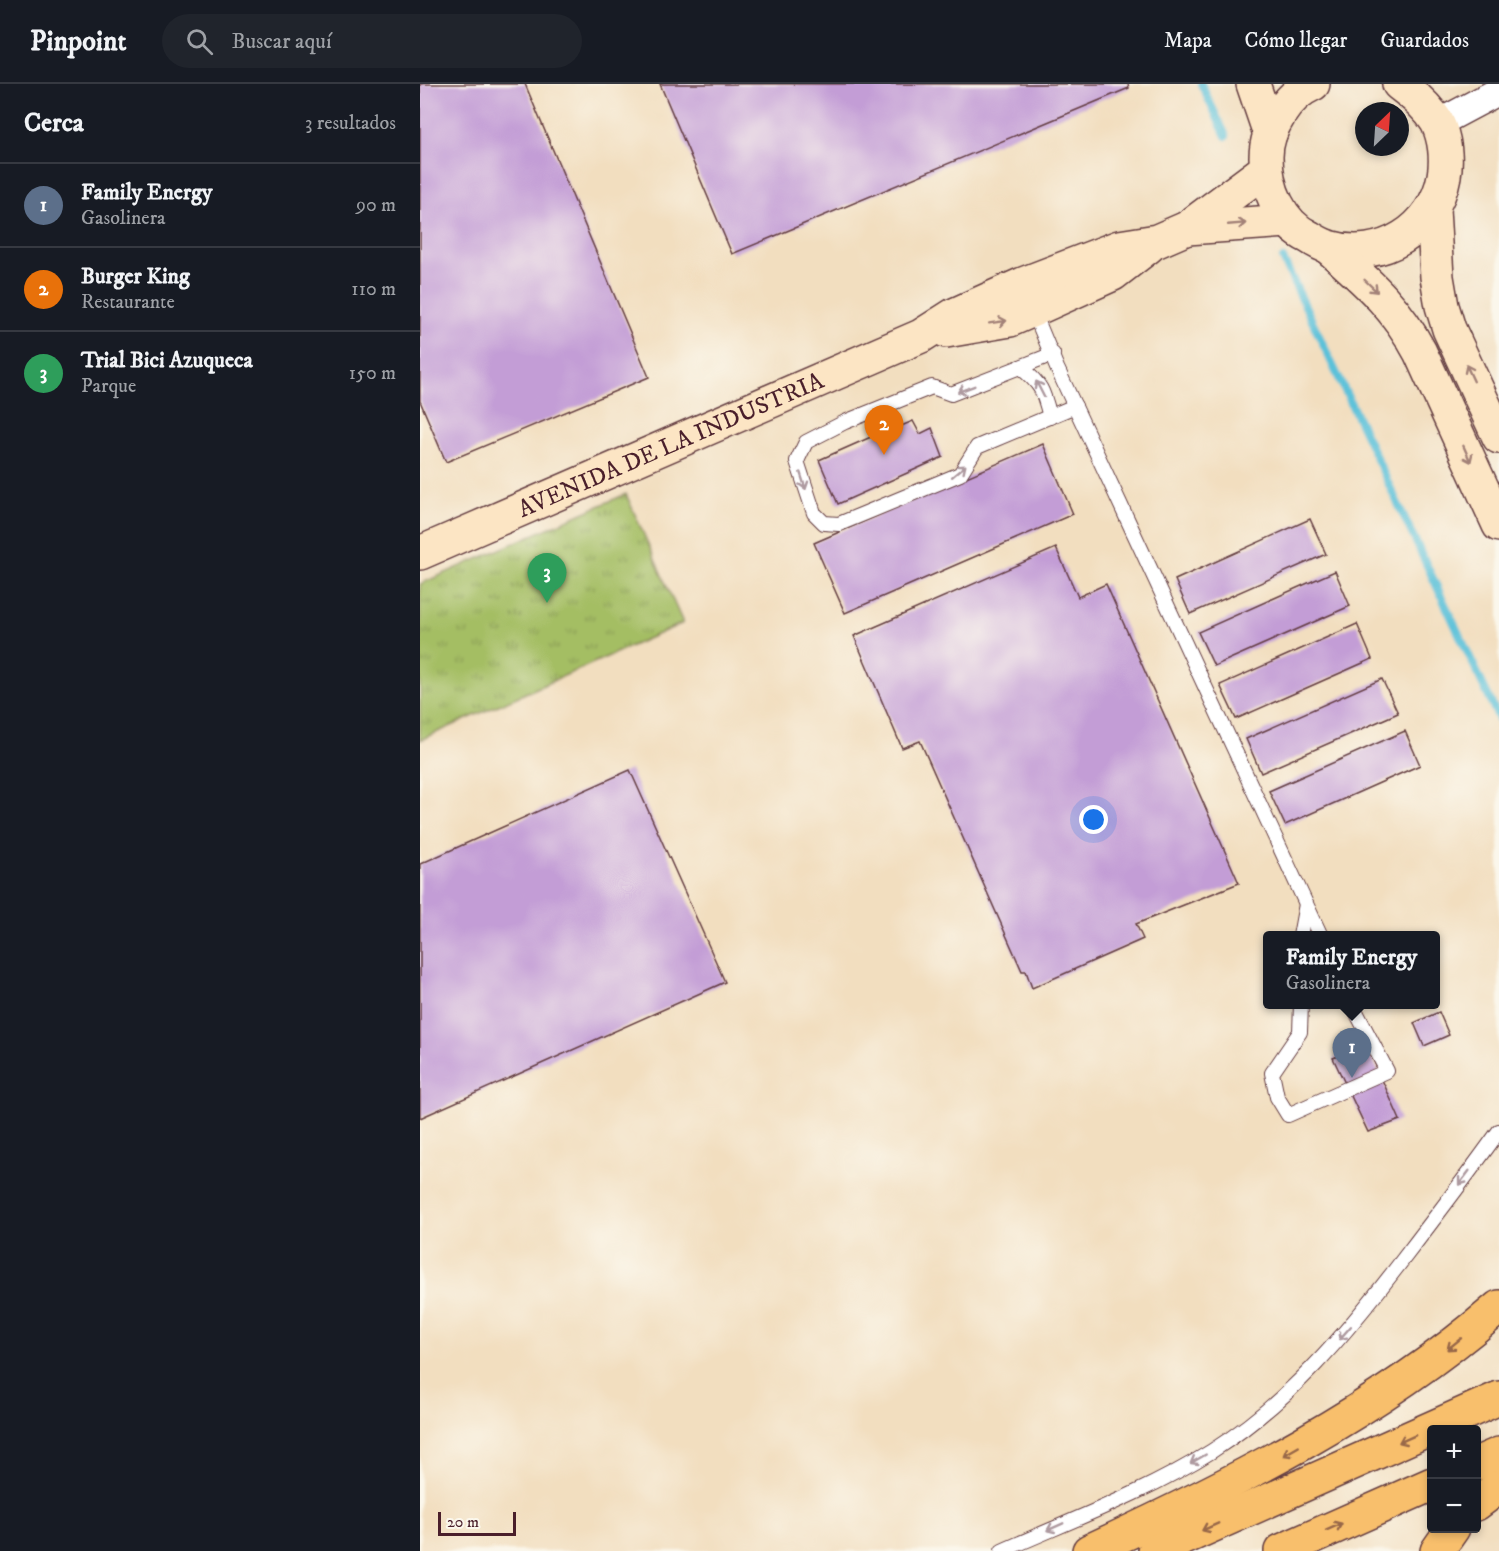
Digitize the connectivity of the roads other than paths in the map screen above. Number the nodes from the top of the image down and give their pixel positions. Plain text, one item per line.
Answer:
1 (1253, 84) edge
2 (1313, 84) edge
3 (1399, 84) edge
4 (1499, 91) edge
5 (1437, 124) junction
6 (1270, 134) junction
7 (1266, 169) junction
8 (1433, 209) junction
9 (1288, 221) junction
10 (1187, 228) junction
11 (1157, 241) junction
12 (1119, 247) junction
13 (1328, 247) junction
14 (1033, 310) junction
15 (921, 336) junction
16 (1053, 354) junction
17 (1020, 367) junction
18 (1076, 406) junction
19 (1050, 417) junction
20 (1499, 437) edge
21 (1499, 525) edge
22 (420, 553) edge
23 (1306, 904) junction
24 (1301, 931) edge
25 (1319, 931) edge
26 (1301, 1009) edge
27 (1355, 1009) edge
28 (1499, 1131) edge
29 (1499, 1307) edge
30 (1499, 1398) edge
31 (1499, 1454) edge
32 (1481, 1462) edge
33 (1427, 1486) edge
34 (1499, 1487) edge
35 (1481, 1500) edge
36 (1450, 1533) edge
37 (1002, 1551) edge
38 (1089, 1551) edge
39 (1155, 1551) edge
40 (1281, 1551) edge
41 (1437, 1551) edge

1 - 6 street
2 - 6 street
3 - 5 street
4 - 5 street
5 - 8 street
6 - 7 street
7 - 9 street
7 - 10 street
8 - 13 street
20 -> 8 street
10 -> 9 street
9 - 13 street
10 - 11 street, AVENIDA DE LA INDUSTRIA
11 - 12 street, AVENIDA DE LA INDUSTRIA
11 - 14 street, AVENIDA DE LA INDUSTRIA
12 - 14 street
12 - 15 street, AVENIDA DE LA INDUSTRIA
13 -> 21 street
15 -> 14 street, AVENIDA DE LA INDUSTRIA
14 - 16 lane
15 - 22 street, AVENIDA DE LA INDUSTRIA
16 - 17 lane
16 - 18 lane
19 -> 17 lane
17 -> 19 lane
18 - 19 lane
18 - 23 lane
23 - 24 lane
23 - 25 lane
26 - 27 lane
28 -> 37 lane
29 -> 38 highway
30 -> 39 highway
31 - 32 highway
40 -> 33 highway
34 - 35 highway
36 - 41 highway

